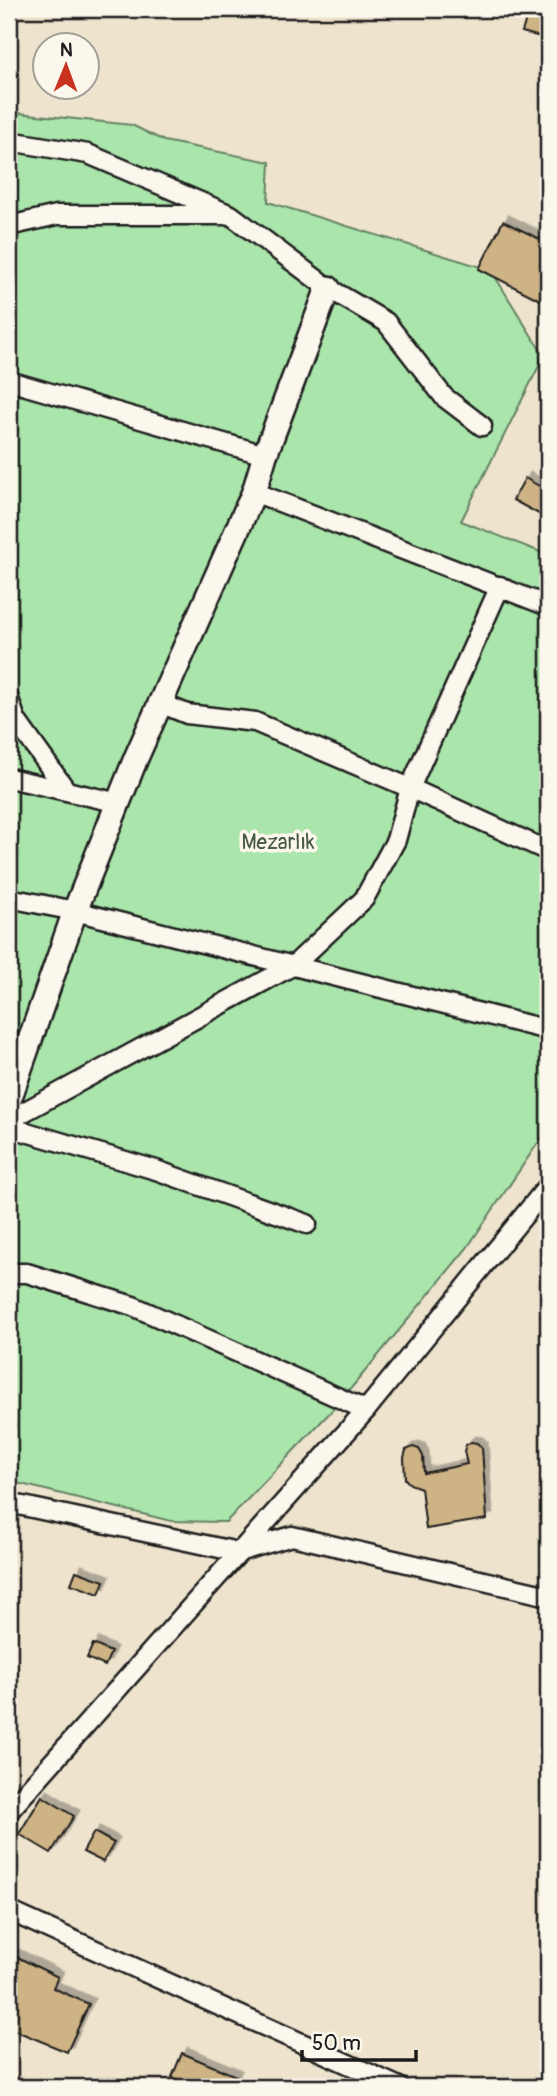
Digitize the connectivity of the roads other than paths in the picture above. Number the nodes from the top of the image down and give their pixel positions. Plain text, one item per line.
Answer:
1 (9, 141) edge
2 (231, 215) junction
3 (9, 226) edge
4 (328, 288) junction
5 (9, 381) edge
6 (482, 426) dead end
7 (265, 455) junction
8 (254, 492) junction
9 (500, 586) junction
10 (548, 606) edge
11 (9, 699) edge
12 (160, 703) junction
13 (9, 778) edge
14 (411, 788) junction
15 (66, 790) junction
16 (119, 803) junction
17 (548, 851) edge
18 (9, 898) edge
19 (75, 911) junction
20 (294, 965) junction
21 (547, 1024) edge
22 (9, 1100) edge
23 (9, 1119) edge
24 (9, 1127) edge
25 (548, 1186) edge
26 (307, 1224) dead end
27 (9, 1273) edge
28 (366, 1410) junction
29 (9, 1503) edge
30 (238, 1552) junction
31 (548, 1596) edge
32 (9, 1811) edge
33 (9, 1911) edge
34 (399, 2087) edge

1 - 2 street
2 - 3 street
2 - 4 street
4 - 6 street
4 - 7 street
5 - 7 street
7 - 8 street
8 - 9 street
8 - 12 street
9 - 10 street
9 - 14 street
11 - 15 street
12 - 14 street
12 - 16 street
13 - 15 street
14 - 17 street
14 - 20 street
15 - 16 street
16 - 19 street
18 - 19 street
19 - 20 street
19 - 22 street
20 - 21 street
20 - 23 street
24 - 26 street
25 - 28 street
27 - 28 street
28 - 30 street
29 - 30 street
30 - 31 street
30 - 32 street
33 - 34 street

